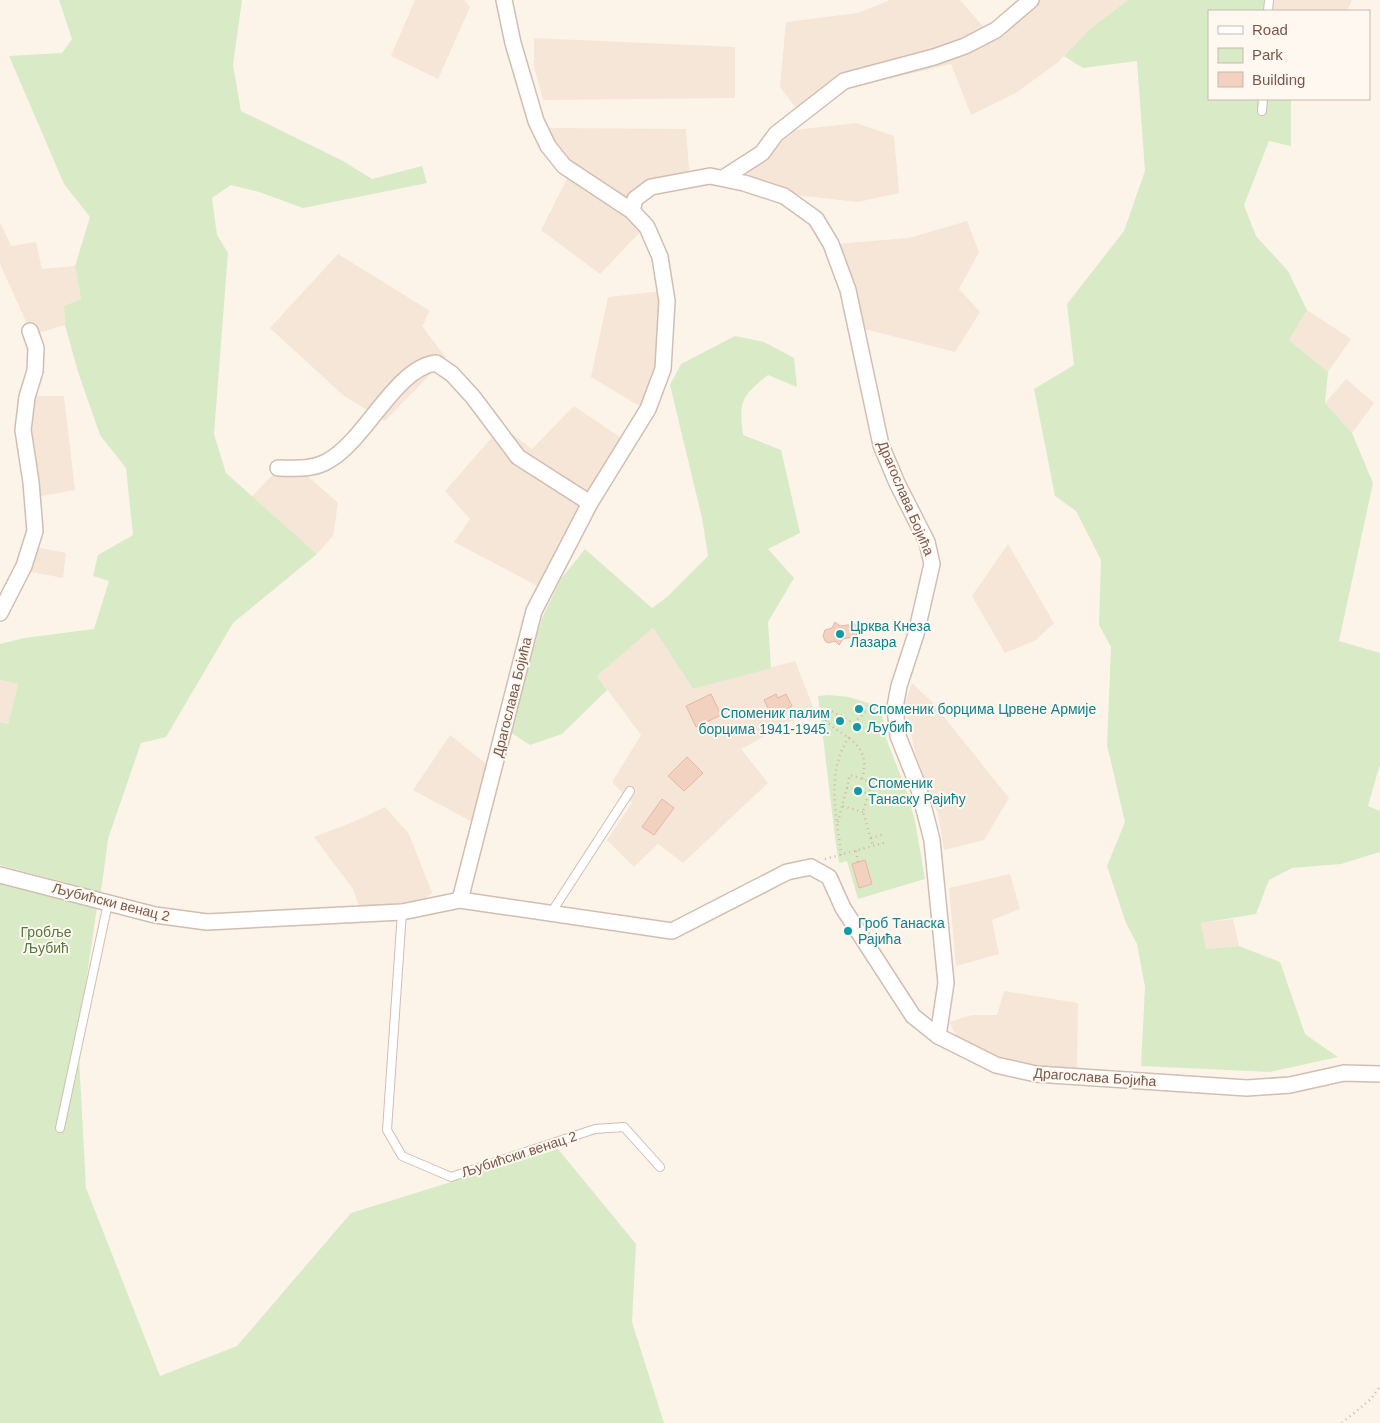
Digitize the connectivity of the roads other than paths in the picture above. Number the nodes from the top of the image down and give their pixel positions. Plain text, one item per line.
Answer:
1 (504, 0) edge
2 (1031, 0) edge
3 (1263, 100) edge
4 (1262, 111) dead end
5 (723, 178) junction
6 (632, 211) junction
7 (30, 330) dead end
8 (278, 468) dead end
9 (590, 504) junction
10 (0, 613) edge
11 (630, 791) dead end
12 (0, 875) edge
13 (460, 900) junction
14 (108, 903) junction
15 (402, 912) junction
16 (551, 913) junction
17 (938, 1036) junction
18 (1380, 1074) edge
19 (60, 1128) dead end
20 (660, 1167) dead end

1 - 6 street, Драгослава Бојића
2 - 5 street
3 - 4 lane
5 - 6 street, Драгослава Бојића
5 - 17 street, Драгослава Бојића
6 - 9 street, Драгослава Бојића
7 - 10 street
8 - 9 street
9 - 13 street, Драгослава Бојића
11 - 16 lane
12 - 14 street, Љубићски венац 2
13 - 15 street, Љубићски венац 2
13 - 16 street, Љубићски венац 2
14 - 15 street, Љубићски венац 2
14 - 19 lane
15 - 20 lane, Љубићски венац 2
16 - 17 street, Љубићски венац 2
17 - 18 street, Драгослава Бојића

